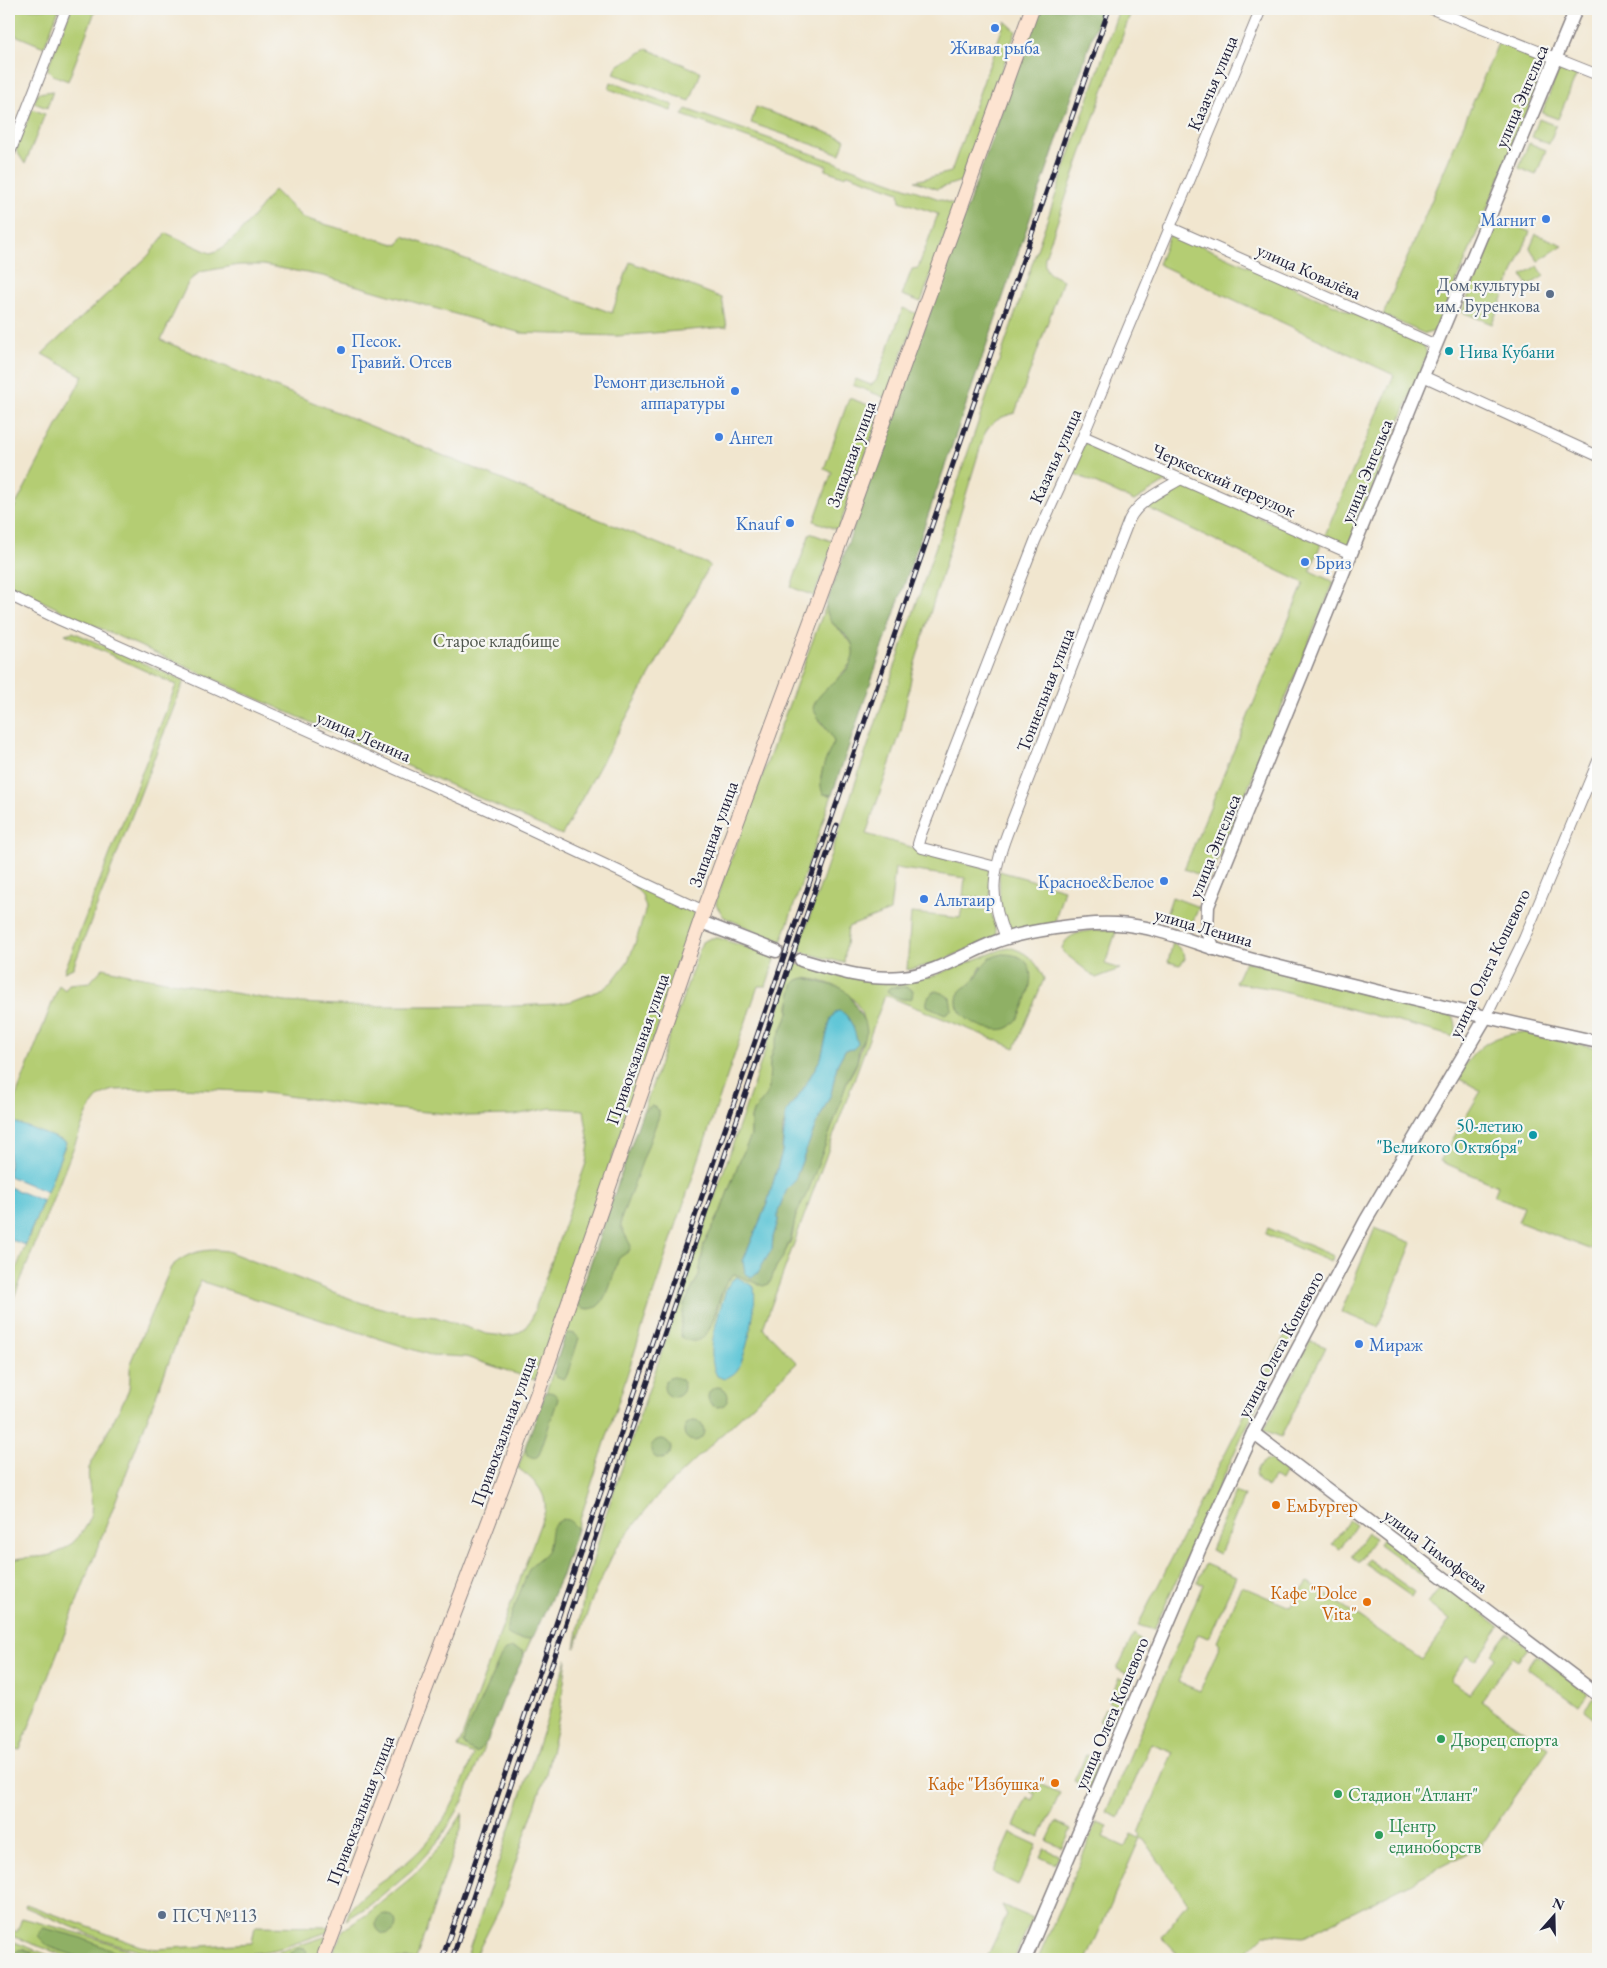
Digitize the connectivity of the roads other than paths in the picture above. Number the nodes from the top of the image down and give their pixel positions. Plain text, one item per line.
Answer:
1 (66, 9) edge
2 (1032, 9) edge
3 (1261, 9) edge
4 (1432, 9) edge
5 (1576, 9) edge
6 (1556, 59) junction
7 (1598, 75) edge
8 (9, 155) edge
9 (1169, 227) junction
10 (1436, 345) junction
11 (1424, 376) junction
12 (1083, 436) junction
13 (1598, 456) edge
14 (1181, 479) junction
15 (1351, 554) junction
16 (9, 595) edge
17 (1598, 761) edge
18 (996, 867) junction
19 (703, 916) junction
20 (1006, 938) junction
21 (1214, 948) junction
22 (776, 951) tunnel mouth
23 (801, 960) tunnel mouth
24 (1486, 1017) junction
25 (1598, 1042) edge
26 (1253, 1433) junction
27 (1598, 1695) edge
28 (324, 1959) edge
29 (1025, 1959) edge

1 - 8 street
2 - 19 main road, Западная улица
3 - 9 street, Казачья улица
4 - 6 street
5 - 6 street, улица Энгельса
6 - 7 street
6 - 10 street, улица Энгельса
9 - 10 street, улица Ковалёва
9 - 12 street, Казачья улица
10 - 11 street, улица Энгельса
11 - 13 street
11 - 15 street, улица Энгельса
12 - 14 street, Черкесский переулок
12 - 18 street, Казачья улица
14 - 15 street, Черкесский переулок
14 - 18 street, Тоннельная улица
15 - 21 street, улица Энгельса
16 - 19 street, улица Ленина
17 - 24 street, улица Олега Кошевого
18 - 20 street, Тоннельная улица
19 - 22 street, улица Ленина
19 - 28 main road, Привокзальная улица
20 - 21 street, улица Ленина
20 - 23 street, улица Ленина
21 - 24 street, улица Ленина
24 - 25 street, улица Ленина
24 - 26 street, улица Олега Кошевого
26 - 27 street, улица Тимофеева
26 - 29 street, улица Олега Кошевого

